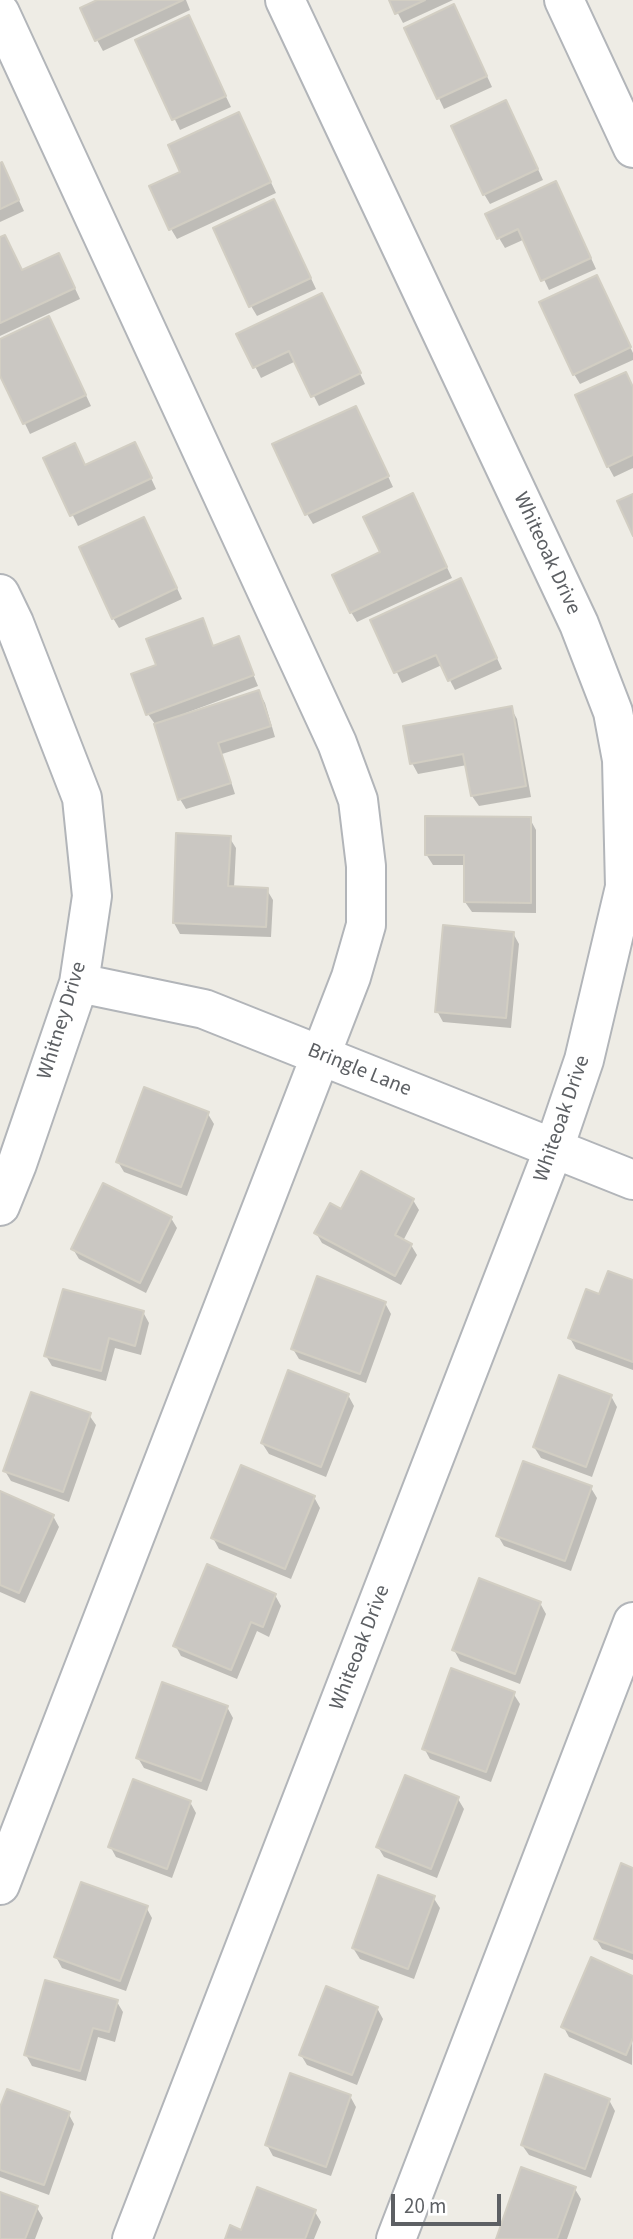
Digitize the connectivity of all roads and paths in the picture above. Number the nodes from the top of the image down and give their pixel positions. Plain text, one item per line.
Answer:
1 (285, 0) edge
2 (564, 0) edge
3 (0, 13) edge
4 (633, 148) edge
5 (5, 616) edge
6 (79, 983) junction
7 (322, 1056) junction
8 (554, 1148) junction
9 (633, 1180) edge
10 (0, 1206) edge
11 (633, 1622) edge
12 (0, 1885) edge
13 (132, 2239) edge
14 (396, 2239) edge

1 - 8 street, Whiteoak Drive
2 - 4 street
3 - 7 street
5 - 6 street, Whitney Drive
6 - 7 street, Bringle Lane
6 - 10 street, Whitney Drive
7 - 8 street, Bringle Lane
7 - 12 street
8 - 9 street, Bringle Lane
8 - 13 street, Whiteoak Drive
11 - 14 street

